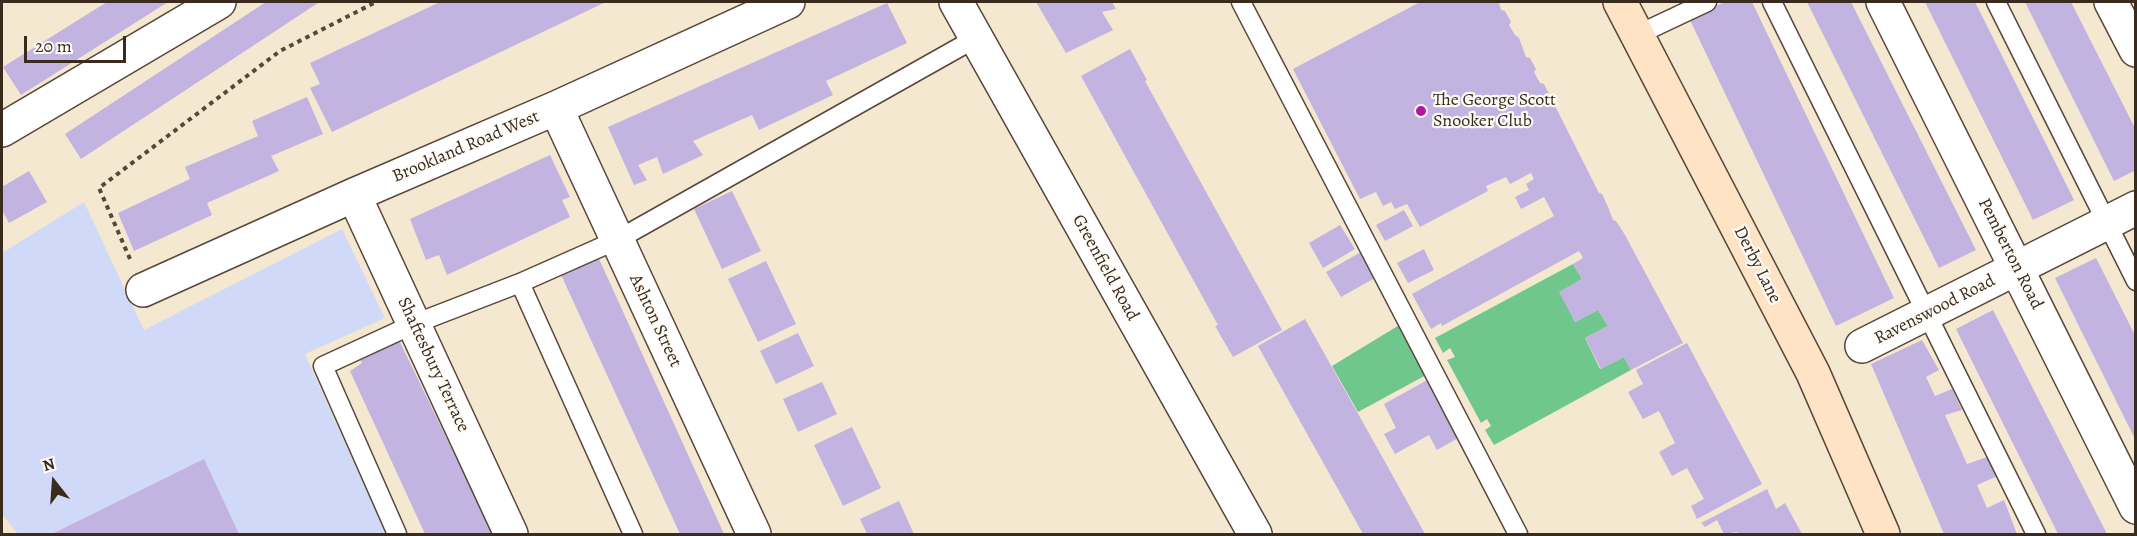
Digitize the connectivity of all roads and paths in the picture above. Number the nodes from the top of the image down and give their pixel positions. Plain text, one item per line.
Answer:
1 (219, 2) edge
2 (376, 2) edge
3 (788, 2) edge
4 (956, 2) edge
5 (1241, 2) edge
6 (1620, 2) edge
7 (1707, 2) edge
8 (1772, 2) edge
9 (1883, 2) edge
10 (1996, 2) edge
11 (2111, 2) edge
12 (1637, 35) junction
13 (976, 38) junction
14 (2136, 50) edge
15 (556, 108) junction
16 (2, 130) edge
17 (354, 195) junction
18 (2136, 208) edge
19 (2106, 223) junction
20 (617, 240) junction
21 (2017, 268) junction
22 (2136, 282) edge
23 (520, 283) junction
24 (143, 290) joint
25 (1926, 314) junction
26 (414, 324) junction
27 (1862, 346) dead end
28 (2136, 507) edge
29 (398, 534) edge
30 (511, 534) edge
31 (633, 534) edge
32 (754, 534) edge
33 (1255, 534) edge
34 (1518, 534) edge
35 (1883, 534) edge
36 (2036, 534) edge

1 - 16 street
2 - 24 path
3 - 15 street, Brookland Road West
4 - 13 street, Greenfield Road
5 - 34 lane
6 - 12 street, Derby Lane
7 - 12 lane
8 - 25 lane
9 - 21 street, Pemberton Road
10 - 19 lane
11 - 14 street
12 - 35 street, Derby Lane
13 - 20 lane
13 - 33 street, Greenfield Road
15 - 17 street, Brookland Road West
15 - 20 street, Ashton Street
17 - 24 street, Brookland Road West
17 - 26 street, Shaftesbury Terrace
18 - 19 street, Ravenswood Road
19 - 21 street, Ravenswood Road
19 - 22 lane
20 - 23 lane
20 - 32 street, Ashton Street
21 - 25 street, Ravenswood Road
21 - 28 street, Pemberton Road
23 - 26 lane
23 - 31 lane
25 - 27 street, Ravenswood Road
25 - 36 lane
26 - 29 lane
26 - 30 street, Shaftesbury Terrace

